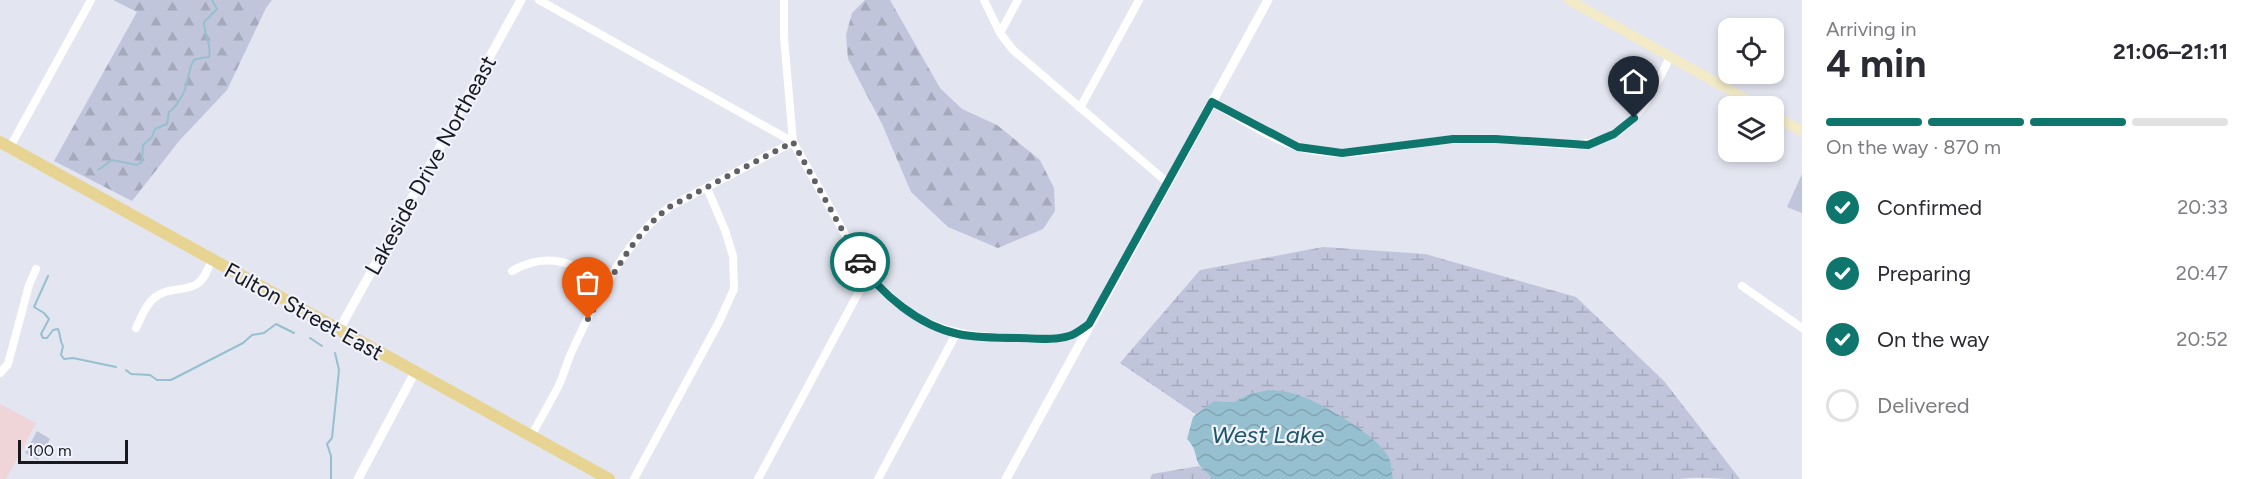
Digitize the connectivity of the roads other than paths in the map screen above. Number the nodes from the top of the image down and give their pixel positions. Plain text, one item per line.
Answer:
1 (91, 0) edge
2 (522, 0) edge
3 (539, 0) edge
4 (784, 0) edge
5 (984, 0) edge
6 (1018, 0) edge
7 (1139, 0) edge
8 (1268, 0) edge
9 (1569, 0) edge
10 (1000, 33) junction
11 (1671, 57) junction
12 (1740, 96) edge
13 (1212, 102) junction
14 (1080, 108) junction
15 (1784, 121) edge
16 (1802, 131) edge
17 (793, 142) junction
18 (5, 144) edge
19 (1168, 183) junction
20 (707, 188) junction
21 (212, 260) junction
22 (36, 269) dead end
23 (512, 271) dead end
24 (868, 275) junction
25 (608, 283) junction
26 (1742, 286) dead end
27 (1089, 324) junction
28 (136, 328) dead end
29 (1802, 328) edge
30 (339, 330) junction
31 (957, 334) junction
32 (415, 372) junction
33 (0, 373) edge
34 (531, 436) junction
35 (358, 479) edge
36 (609, 479) edge
37 (634, 479) edge
38 (758, 479) edge
39 (878, 479) edge
40 (1006, 479) edge

1 - 18 street
2 - 30 street, Lakeside Drive Northeast
3 - 17 street
4 - 17 street
5 - 10 street
6 - 10 street
7 - 14 street
8 - 13 street
9 - 11 main road
10 - 14 street
11 - 12 main road
11 - 13 street
13 - 19 street
14 - 19 street
15 - 16 main road
17 - 20 street
17 - 24 street
18 - 21 main road, Fulton Street East
19 - 27 street
20 - 25 street
20 - 37 street
21 - 28 street
21 - 30 main road, Fulton Street East
22 - 33 street
23 - 25 street
24 - 31 street
24 - 38 street
25 - 34 street
26 - 29 street
27 - 31 street
27 - 40 street
30 - 32 main road, Fulton Street East
31 - 39 street
32 - 34 main road, Fulton Street East
32 - 35 street
34 - 36 main road, Fulton Street East

